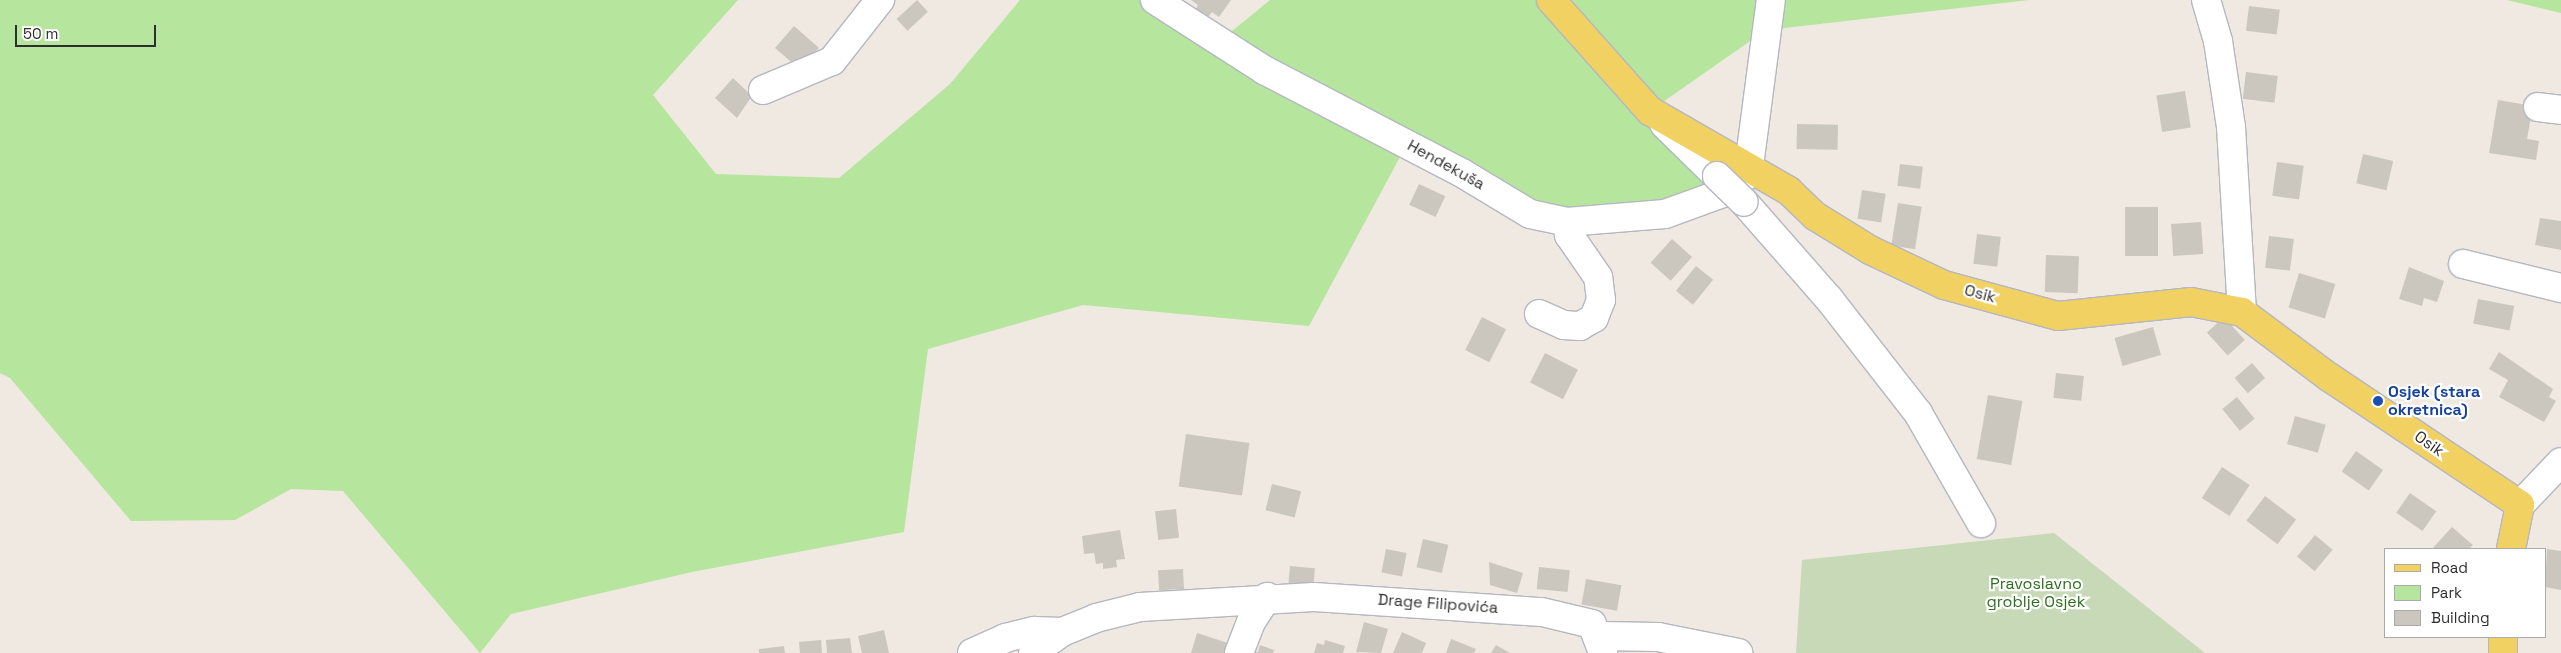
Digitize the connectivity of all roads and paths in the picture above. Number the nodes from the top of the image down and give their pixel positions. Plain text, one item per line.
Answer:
1 (880, 0) edge
2 (1155, 0) edge
3 (1551, 0) edge
4 (1770, 0) edge
5 (2206, 0) edge
6 (763, 90) dead end
7 (1650, 111) junction
8 (1752, 168) junction
9 (1567, 222) junction
10 (2463, 264) dead end
11 (2561, 288) edge
12 (2242, 312) junction
13 (1539, 314) dead end
14 (2561, 462) edge
15 (2520, 505) junction
16 (1981, 523) dead end
17 (2511, 548) edge
18 (1267, 598) junction
19 (1062, 632) junction
20 (2503, 638) edge
21 (1601, 645) edge
22 (972, 653) edge
23 (1034, 653) edge
24 (1239, 653) edge
25 (1738, 653) edge
26 (2503, 653) edge

1 - 6 street
2 - 9 street, Hendekuša
3 - 7 main road, Osik
4 - 8 street
5 - 12 street
7 - 8 main road, Osik
7 - 16 street, bridge
8 - 9 street, Hendekuša
8 - 12 main road, Osik
9 - 13 street
10 - 11 street
12 - 15 main road, Osik
14 - 15 street
15 - 17 main road
18 - 19 street, Drage Filipovića
18 - 21 street, Drage Filipovića
18 - 24 street
19 - 22 street, Drage Filipovića
19 - 23 street, Drage Filipovića
20 - 26 main road
21 - 25 street, Drage Filipovića

